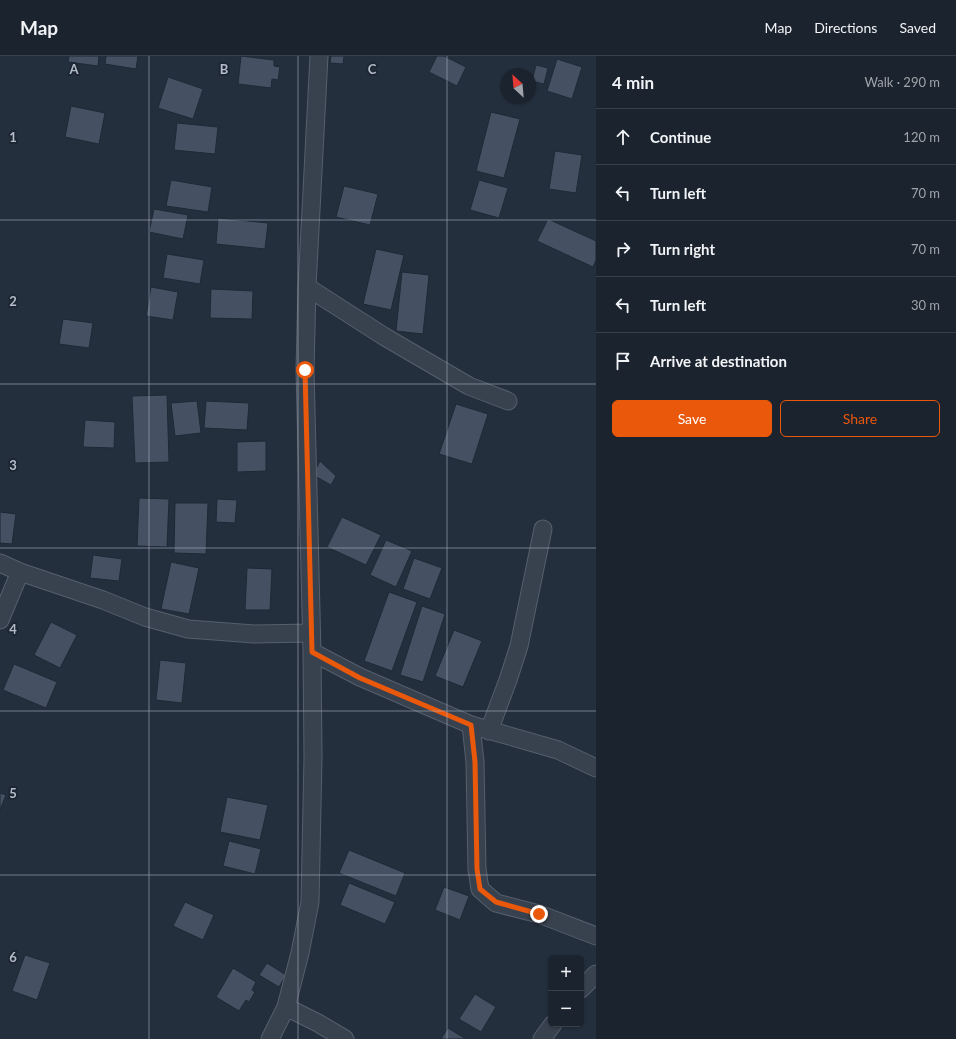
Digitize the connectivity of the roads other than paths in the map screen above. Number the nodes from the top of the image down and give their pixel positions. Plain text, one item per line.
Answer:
1 (319, 56) edge
2 (307, 287) junction
3 (508, 401) dead end
4 (543, 529) dead end
5 (0, 563) edge
6 (20, 572) junction
7 (0, 620) edge
8 (312, 633) junction
9 (312, 652) junction
10 (471, 725) junction
11 (490, 731) junction
12 (596, 768) edge
13 (596, 936) edge
14 (596, 974) edge
15 (584, 986) edge
16 (286, 1007) junction
17 (551, 1027) edge
18 (270, 1039) edge
19 (345, 1039) edge
20 (542, 1039) edge

1 - 2 street
2 - 3 street
2 - 8 street
4 - 11 street
5 - 6 street
6 - 7 street
6 - 8 street
8 - 9 street
9 - 10 street
9 - 16 street
10 - 11 street
10 - 13 street
11 - 12 street
14 - 15 street
16 - 18 street
16 - 19 street
17 - 20 street

